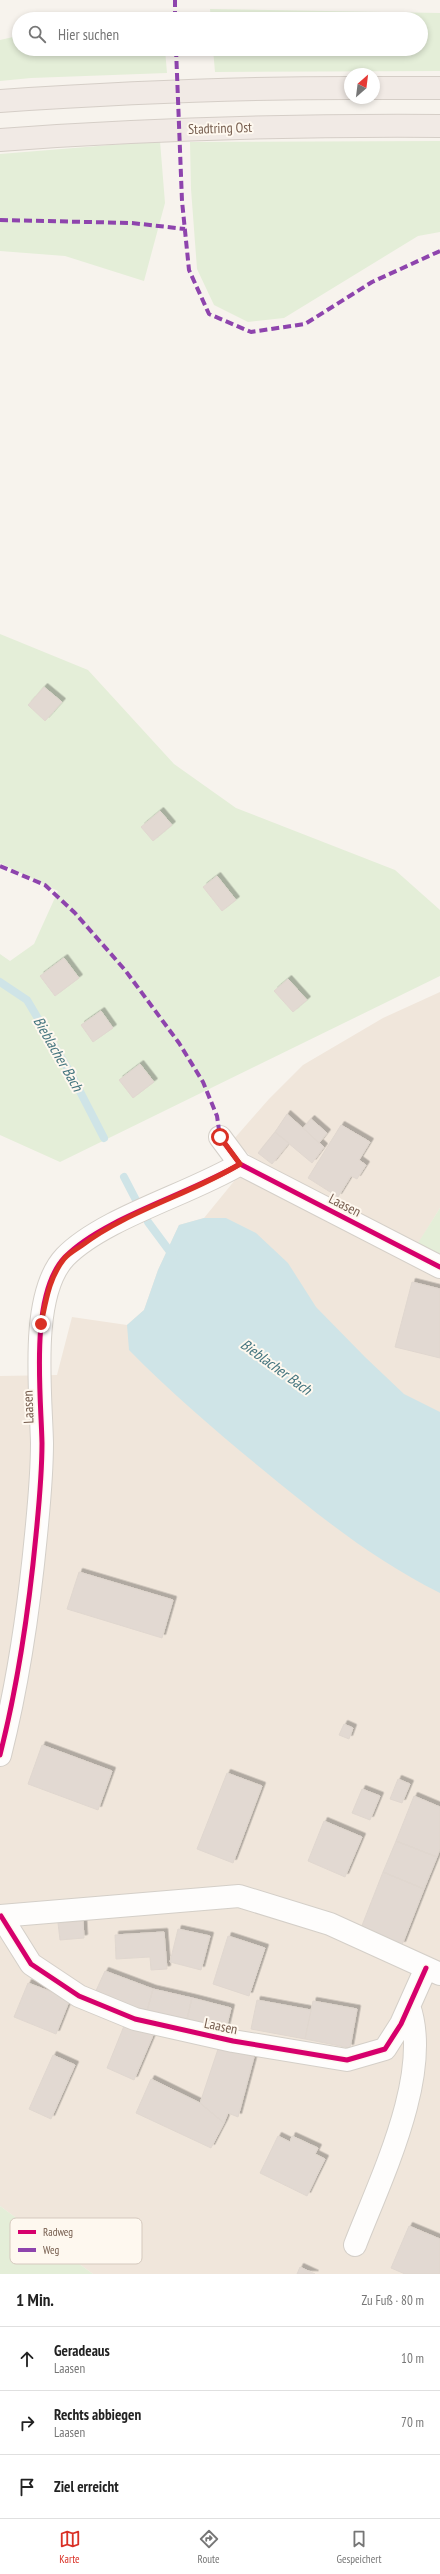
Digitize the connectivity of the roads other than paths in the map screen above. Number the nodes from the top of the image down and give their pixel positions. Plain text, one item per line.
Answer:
1 (344, 88) edge
2 (380, 88) edge
3 (440, 88) edge
4 (0, 101) edge
5 (440, 126) edge
6 (0, 140) edge
7 (220, 1137) dead end
8 (240, 1164) junction
9 (440, 1268) edge
10 (0, 1755) edge
11 (0, 1916) edge
12 (433, 1971) edge
13 (409, 2006) junction
14 (355, 2245) dead end

1 - 4 highway
2 - 3 highway
5 - 6 highway, Stadtring Ost
7 - 8 street, Laasen
8 - 9 street, Laasen
8 - 10 street, Laasen
11 - 12 street, Laasen
11 - 13 street, Laasen
12 - 13 street, Laasen
13 - 14 street

